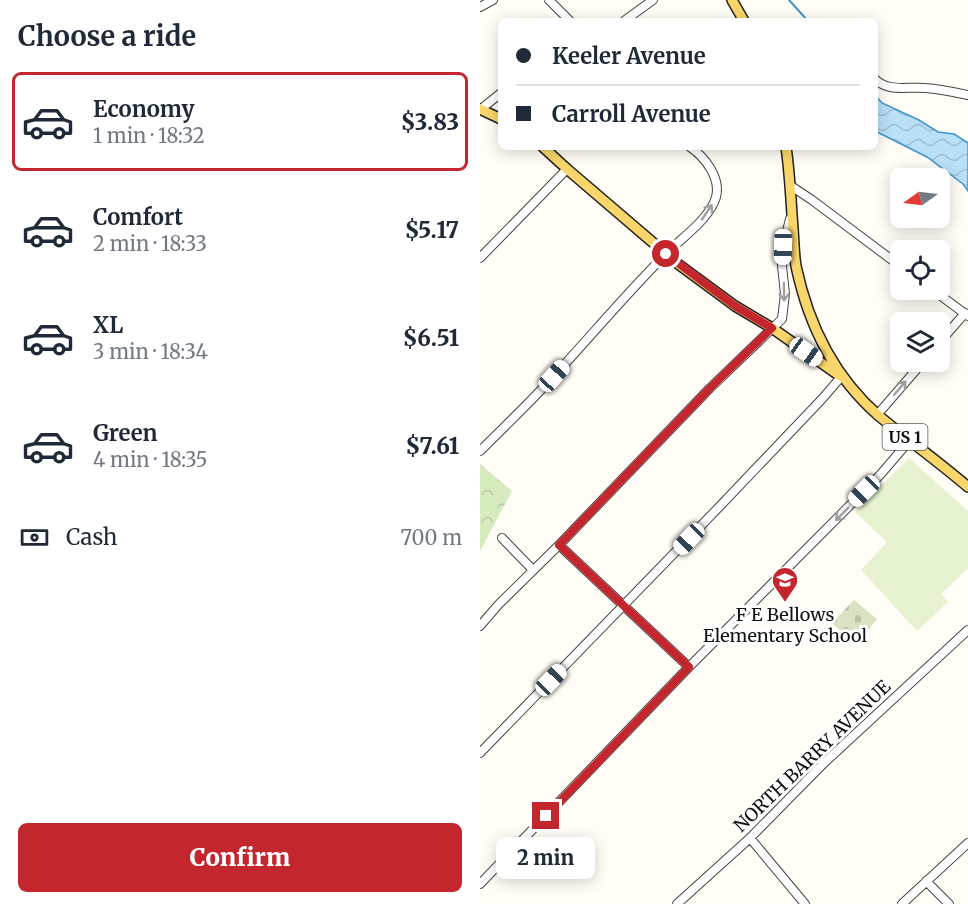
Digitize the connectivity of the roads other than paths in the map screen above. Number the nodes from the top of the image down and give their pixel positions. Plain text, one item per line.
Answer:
1 (493, 0) edge
2 (549, 0) edge
3 (653, 0) edge
4 (732, 0) edge
5 (480, 7) edge
6 (567, 18) edge
7 (628, 18) edge
8 (742, 18) edge
9 (878, 82) edge
10 (498, 95) edge
11 (968, 95) edge
12 (480, 109) edge
13 (498, 118) edge
14 (546, 150) edge
15 (695, 150) edge
16 (786, 150) edge
17 (567, 169) junction
18 (791, 186) junction
19 (792, 214) junction
20 (666, 254) junction
21 (480, 258) edge
22 (890, 258) edge
23 (947, 300) edge
24 (966, 314) edge
25 (772, 328) junction
26 (950, 331) edge
27 (915, 372) edge
28 (844, 379) junction
29 (878, 415) junction
30 (910, 440) junction
31 (480, 451) edge
32 (968, 487) edge
33 (502, 538) dead end
34 (559, 545) junction
35 (533, 570) junction
36 (624, 605) junction
37 (480, 626) edge
38 (968, 630) edge
39 (689, 667) junction
40 (480, 753) edge
41 (750, 838) junction
42 (968, 843) edge
43 (926, 881) junction
44 (480, 884) edge
45 (677, 904) edge
46 (805, 904) edge
47 (902, 904) edge
48 (949, 904) edge

1 - 5 street
2 - 6 street
3 - 7 street
4 - 8 main road
9 - 11 street
10 - 12 street
12 - 13 main road
14 - 17 main road
20 -> 15 street
16 - 18 main road, US 1
17 - 20 main road
17 - 21 street
18 - 19 main road, US 1
18 - 22 street
19 -> 25 street
19 - 28 main road, US 1
20 - 25 main road
20 - 31 street
23 - 24 street
24 - 26 street
25 - 28 main road
25 - 34 street
29 -> 27 street
28 - 29 main road, US 1
28 - 36 street
29 - 30 main road, US 1
30 - 32 main road, US 1
30 -> 39 street
33 - 35 street
34 - 35 street
34 - 36 street
35 - 37 street
36 - 39 street
36 - 40 street
38 - 41 street, NORTH BARRY AVENUE
39 - 44 street
41 - 45 street, NORTH BARRY AVENUE
41 - 46 street
42 - 43 street
43 - 47 street
43 - 48 street

